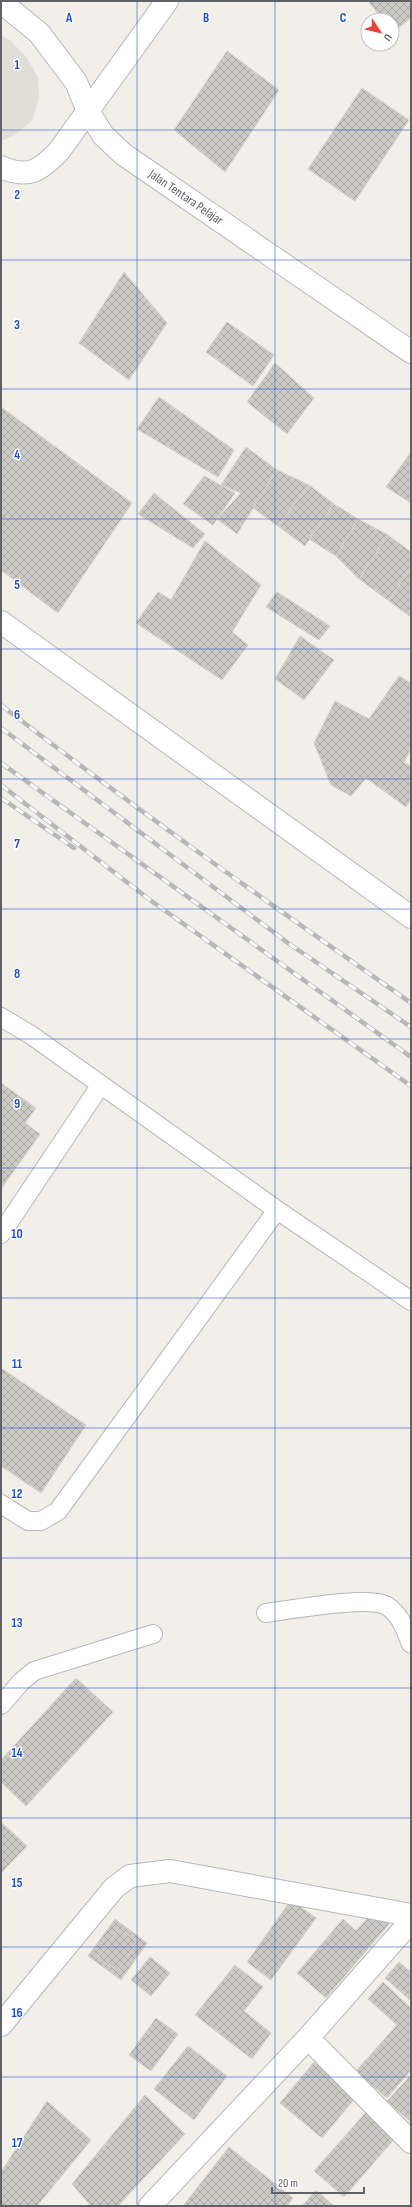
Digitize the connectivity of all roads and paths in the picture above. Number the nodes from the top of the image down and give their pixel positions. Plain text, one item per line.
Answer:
1 (167, 1) edge
2 (1, 2) edge
3 (88, 111) junction
4 (1, 167) edge
5 (411, 352) edge
6 (1, 622) edge
7 (411, 917) edge
8 (1, 1017) edge
9 (100, 1086) junction
10 (277, 1210) junction
11 (1, 1234) edge
12 (411, 1301) edge
13 (1, 1504) edge
14 (266, 1613) dead end
15 (153, 1634) dead end
16 (411, 1644) edge
17 (1, 1705) edge
18 (411, 1915) edge
19 (411, 1921) edge
20 (1, 2025) edge
21 (308, 2038) junction
22 (411, 2142) edge
23 (150, 2206) edge

1 - 3 street
2 - 3 street, Jalan Tentara Pelajar
3 - 4 street
3 - 5 street, Jalan Tentara Pelajar
6 - 7 street
8 - 9 lane
9 - 10 lane
9 - 11 lane
10 - 12 lane
10 - 13 lane
14 - 16 lane
15 - 17 lane
18 - 20 street
19 - 21 street
21 - 22 street
21 - 23 street

